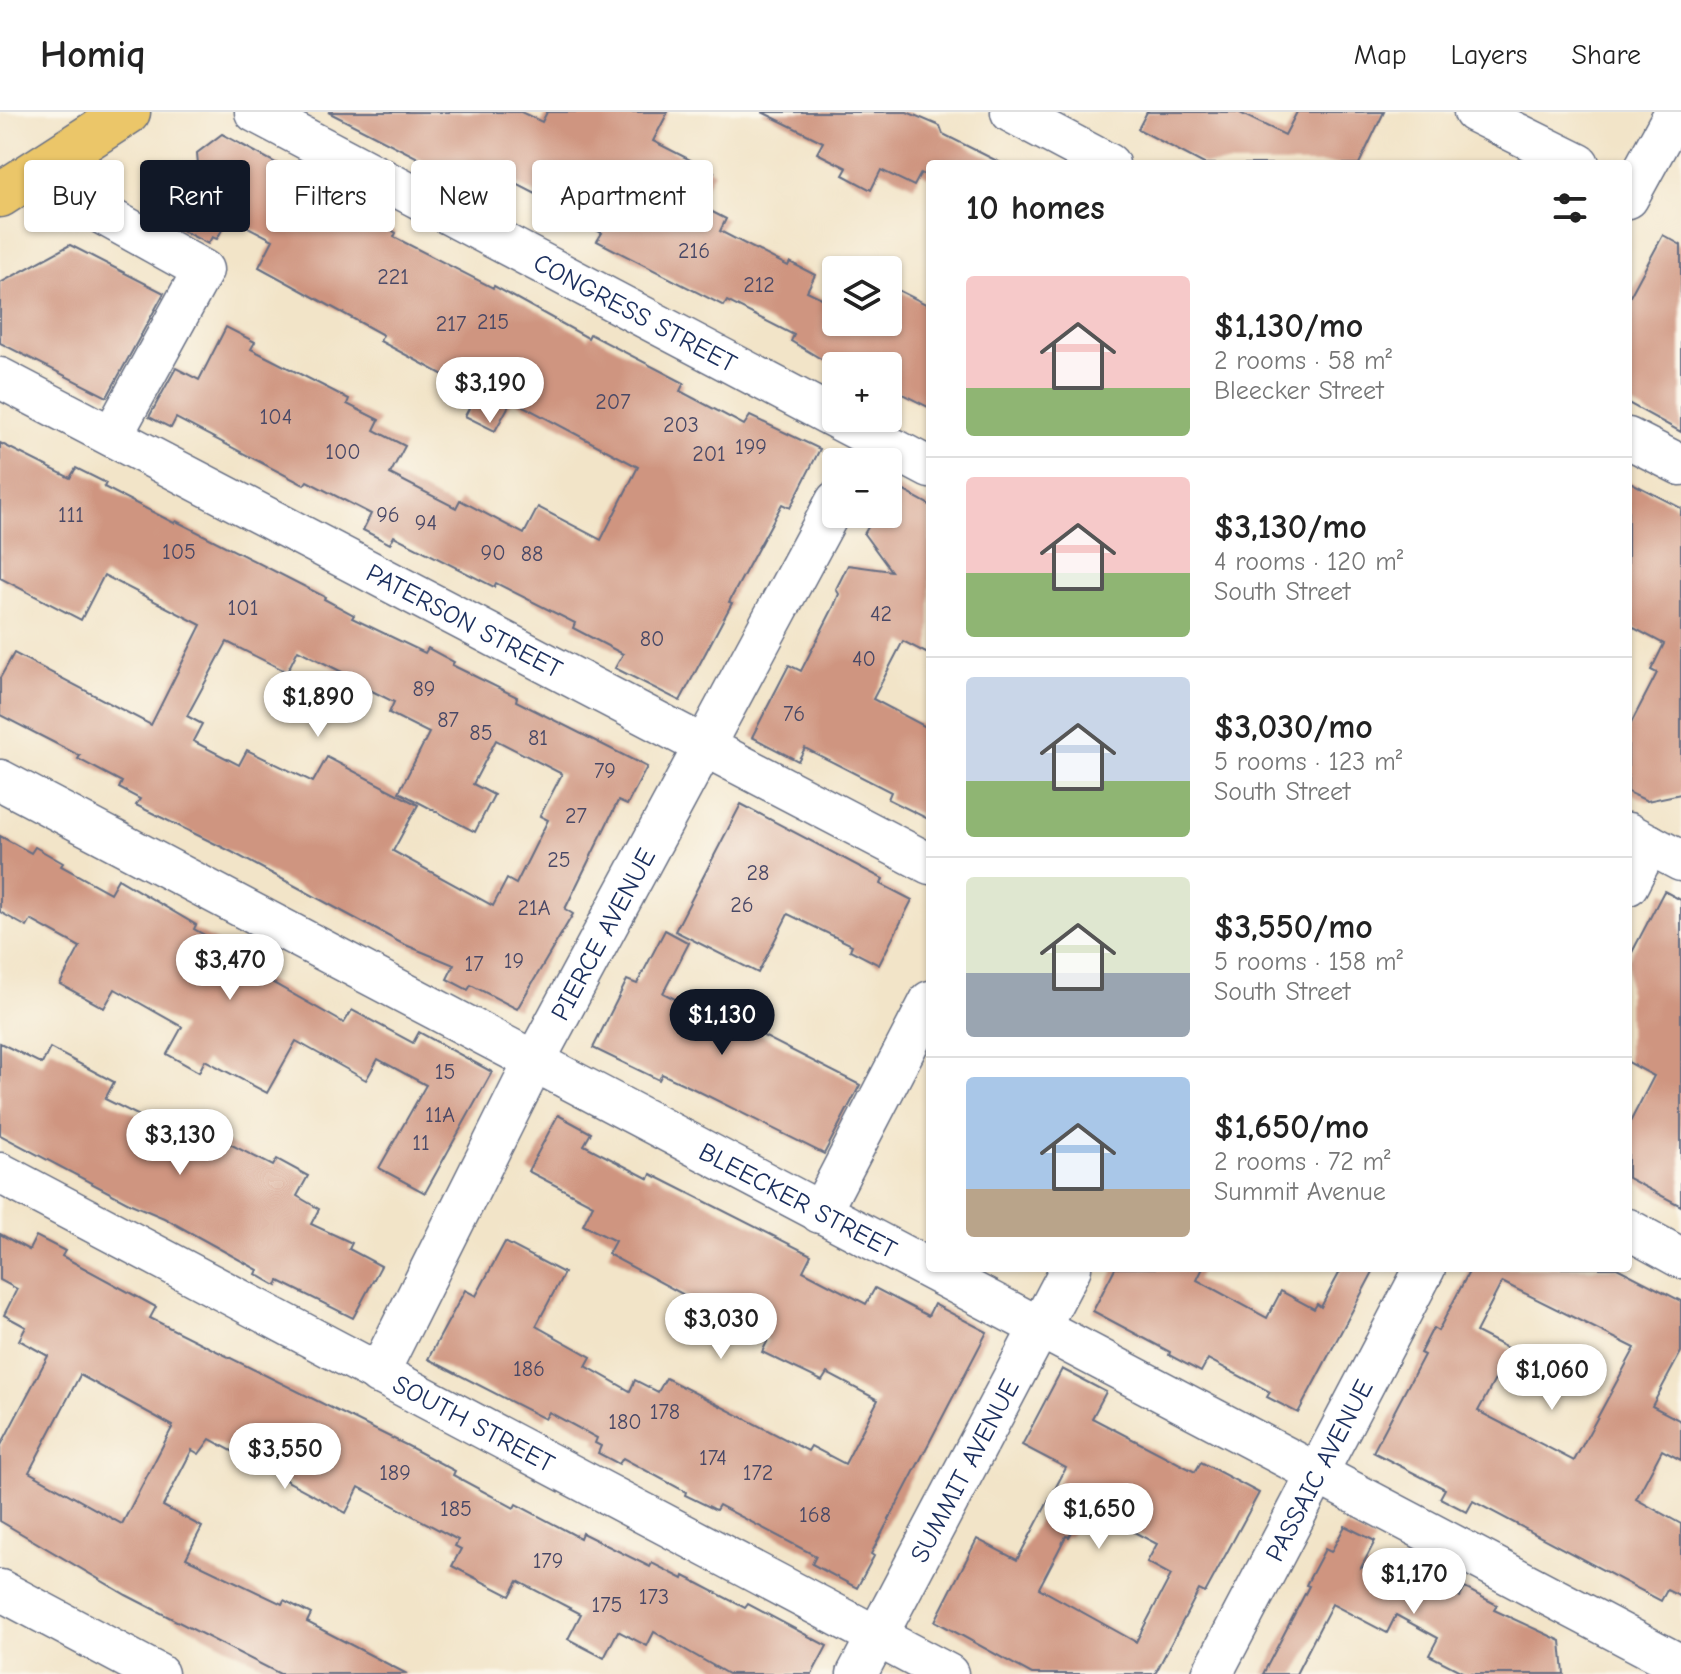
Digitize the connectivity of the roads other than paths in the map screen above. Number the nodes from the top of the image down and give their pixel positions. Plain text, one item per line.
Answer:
1 (128, 112) edge
2 (255, 112) edge
3 (1011, 112) edge
4 (1474, 112) edge
5 (1675, 112) edge
6 (1101, 160) edge
7 (1571, 160) edge
8 (16, 185) edge
9 (1632, 188) edge
10 (0, 378) edge
11 (112, 436) junction
12 (1632, 440) edge
13 (859, 448) edge
14 (902, 460) edge
15 (1681, 465) edge
16 (926, 467) edge
17 (822, 527) edge
18 (706, 746) junction
19 (0, 780) edge
20 (1653, 846) edge
21 (926, 862) edge
22 (1632, 879) edge
23 (926, 1009) edge
24 (534, 1062) junction
25 (0, 1173) edge
26 (820, 1213) junction
27 (1632, 1231) edge
28 (1681, 1258) edge
29 (926, 1269) edge
30 (932, 1272) edge
31 (1069, 1272) edge
32 (1423, 1272) edge
33 (1039, 1328) junction
34 (378, 1374) junction
35 (1316, 1473) junction
36 (0, 1590) edge
37 (876, 1637) junction
38 (1681, 1665) edge
39 (158, 1674) edge
40 (857, 1674) edge
41 (948, 1674) edge
42 (1212, 1674) edge

1 - 8 main road
2 - 13 street, CONGRESS STREET
3 - 6 street
4 - 7 street
5 - 9 street
8 - 11 street
10 - 11 street, PATERSON STREET
11 - 18 street, PATERSON STREET
12 - 15 street
14 - 16 street, CONGRESS STREET
17 - 18 street, PIERCE AVENUE
18 - 21 street, PATERSON STREET
18 - 24 street, PIERCE AVENUE
19 - 24 street, BLEECKER STREET
20 - 22 street
23 - 26 street
24 - 26 street, BLEECKER STREET
24 - 34 street, PIERCE AVENUE
25 - 34 street, SOUTH STREET
26 - 29 street, BLEECKER STREET
27 - 28 street
30 - 33 street, BLEECKER STREET
31 - 33 street, SUMMIT AVENUE
32 - 35 street, PASSAIC AVENUE
33 - 35 street, BLEECKER STREET
33 - 37 street, SUMMIT AVENUE
34 - 37 street, SOUTH STREET
35 - 38 street, BLEECKER STREET
35 - 42 street, PASSAIC AVENUE
36 - 39 street
37 - 40 street, SUMMIT AVENUE
37 - 41 street, SOUTH STREET

